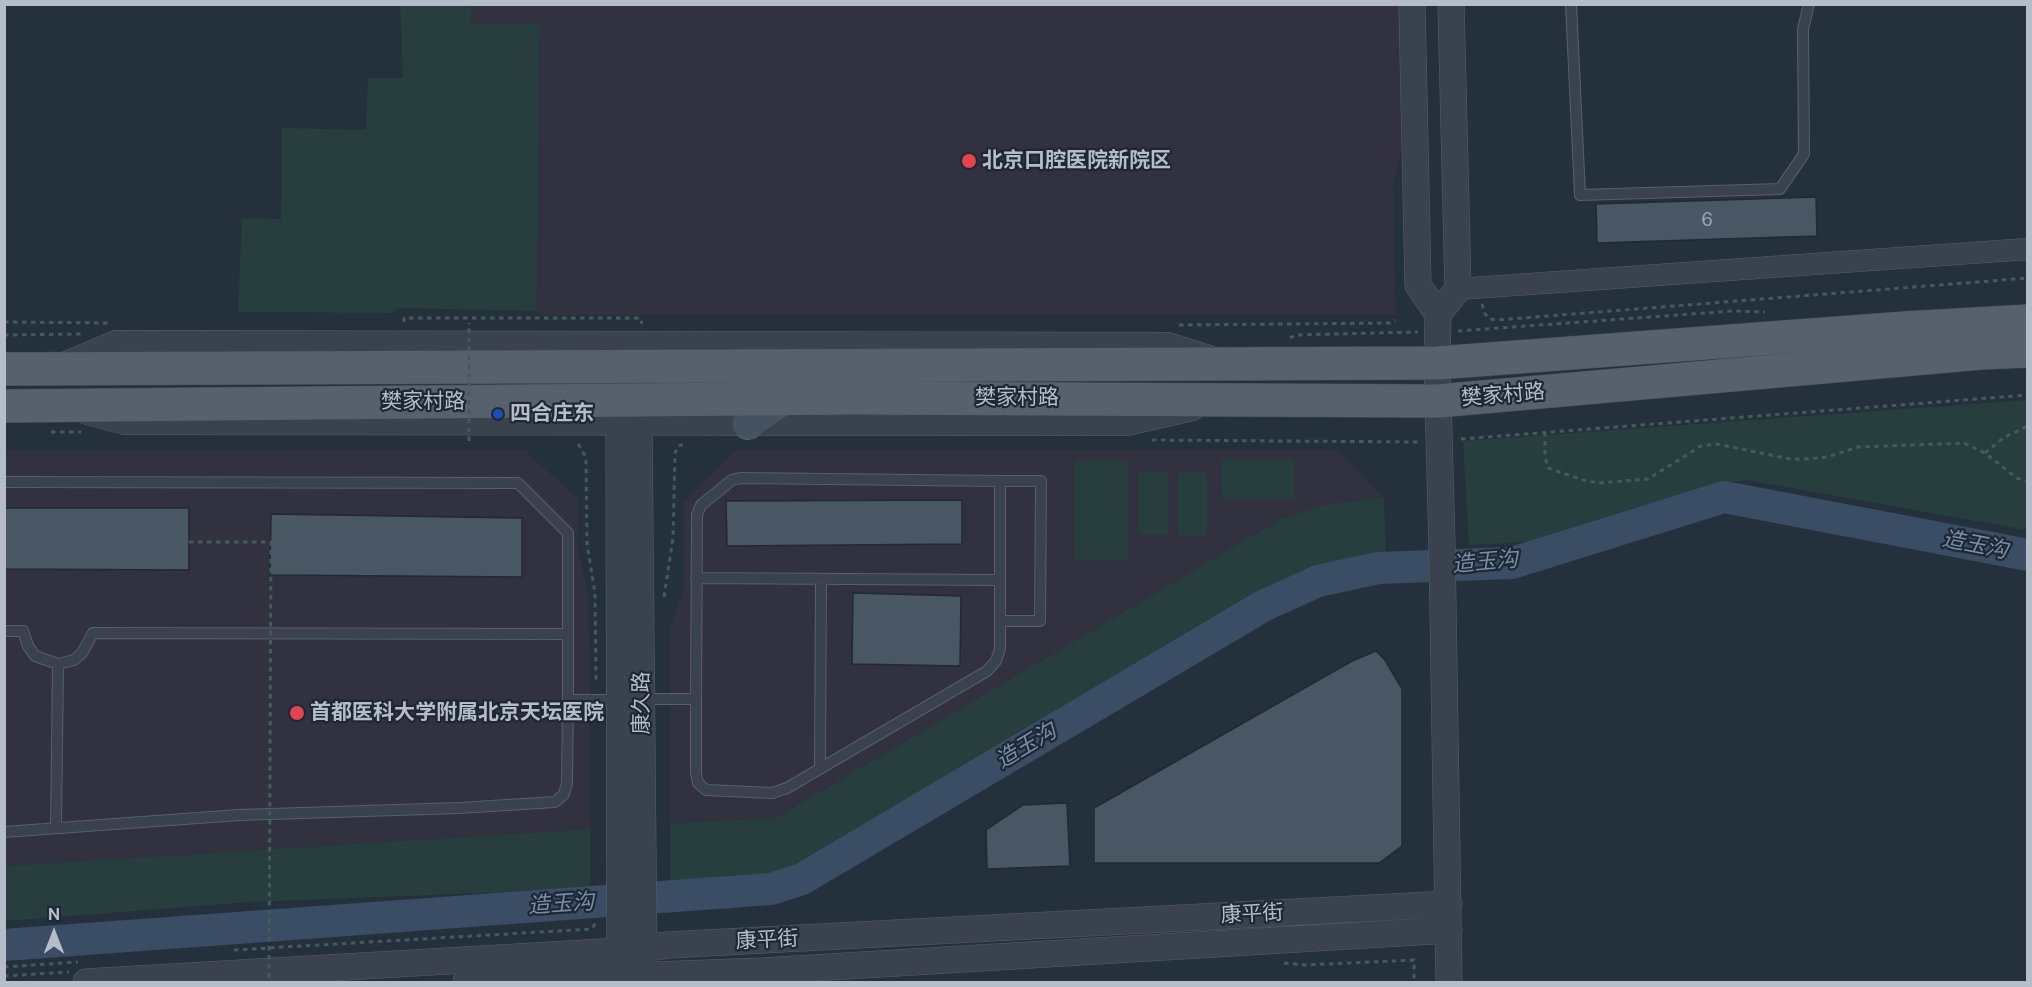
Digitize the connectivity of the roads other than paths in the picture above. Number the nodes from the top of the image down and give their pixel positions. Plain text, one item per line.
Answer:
1 (1412, 4) edge
2 (1451, 4) edge
3 (1571, 4) edge
4 (1809, 4) edge
5 (2028, 249) edge
6 (1468, 288) junction
7 (2028, 321) edge
8 (1437, 336) junction
9 (2028, 351) edge
10 (1240, 365) junction
11 (4, 369) edge
12 (50, 369) junction
13 (785, 399) junction
14 (1242, 399) junction
15 (1438, 401) junction
16 (52, 405) junction
17 (4, 406) edge
18 (629, 424) junction
19 (748, 424) junction
20 (1000, 481) junction
21 (4, 482) edge
22 (696, 579) junction
23 (821, 579) junction
24 (1000, 580) junction
25 (1000, 621) junction
26 (4, 631) edge
27 (568, 634) junction
28 (58, 664) junction
29 (696, 699) junction
30 (568, 700) junction
31 (631, 700) junction
32 (820, 768) junction
33 (56, 828) junction
34 (4, 832) edge
35 (1449, 904) junction
36 (1449, 930) junction
37 (632, 950) junction
38 (632, 979) edge
39 (86, 982) edge
40 (466, 982) edge
41 (1449, 982) edge

1 - 8 street
2 - 6 street
3 - 4 lane
5 - 6 street
6 - 8 street
7 - 8 main road, 樊家村路
8 - 10 main road, 樊家村路
8 - 15 street
9 - 15 main road, 樊家村路
10 - 12 main road, 樊家村路
10 - 12 street
11 - 12 main road, 樊家村路
13 - 14 main road, 樊家村路
13 - 16 main road, 樊家村路
13 - 19 main road
14 - 15 main road, 樊家村路
14 - 19 street
15 - 35 street
16 - 17 main road, 樊家村路
16 - 18 street
18 - 19 street
18 - 31 street, 康久路
20 - 22 lane
20 - 24 lane
20 - 25 lane
21 - 27 lane
22 - 23 lane
22 - 29 lane
23 - 24 lane
23 - 32 lane
24 - 25 lane
25 - 32 lane
26 - 28 lane
27 - 28 lane
27 - 30 lane
28 - 33 lane
29 - 31 lane
29 - 32 lane
30 - 31 lane
30 - 33 lane
31 - 37 street, 康久路
33 - 34 lane
35 - 36 street
35 - 37 street, 康平街
36 - 38 street, 康平街
36 - 41 street
37 - 38 street, 康久路
37 - 39 street, 康平街
38 - 40 street, 康平街

